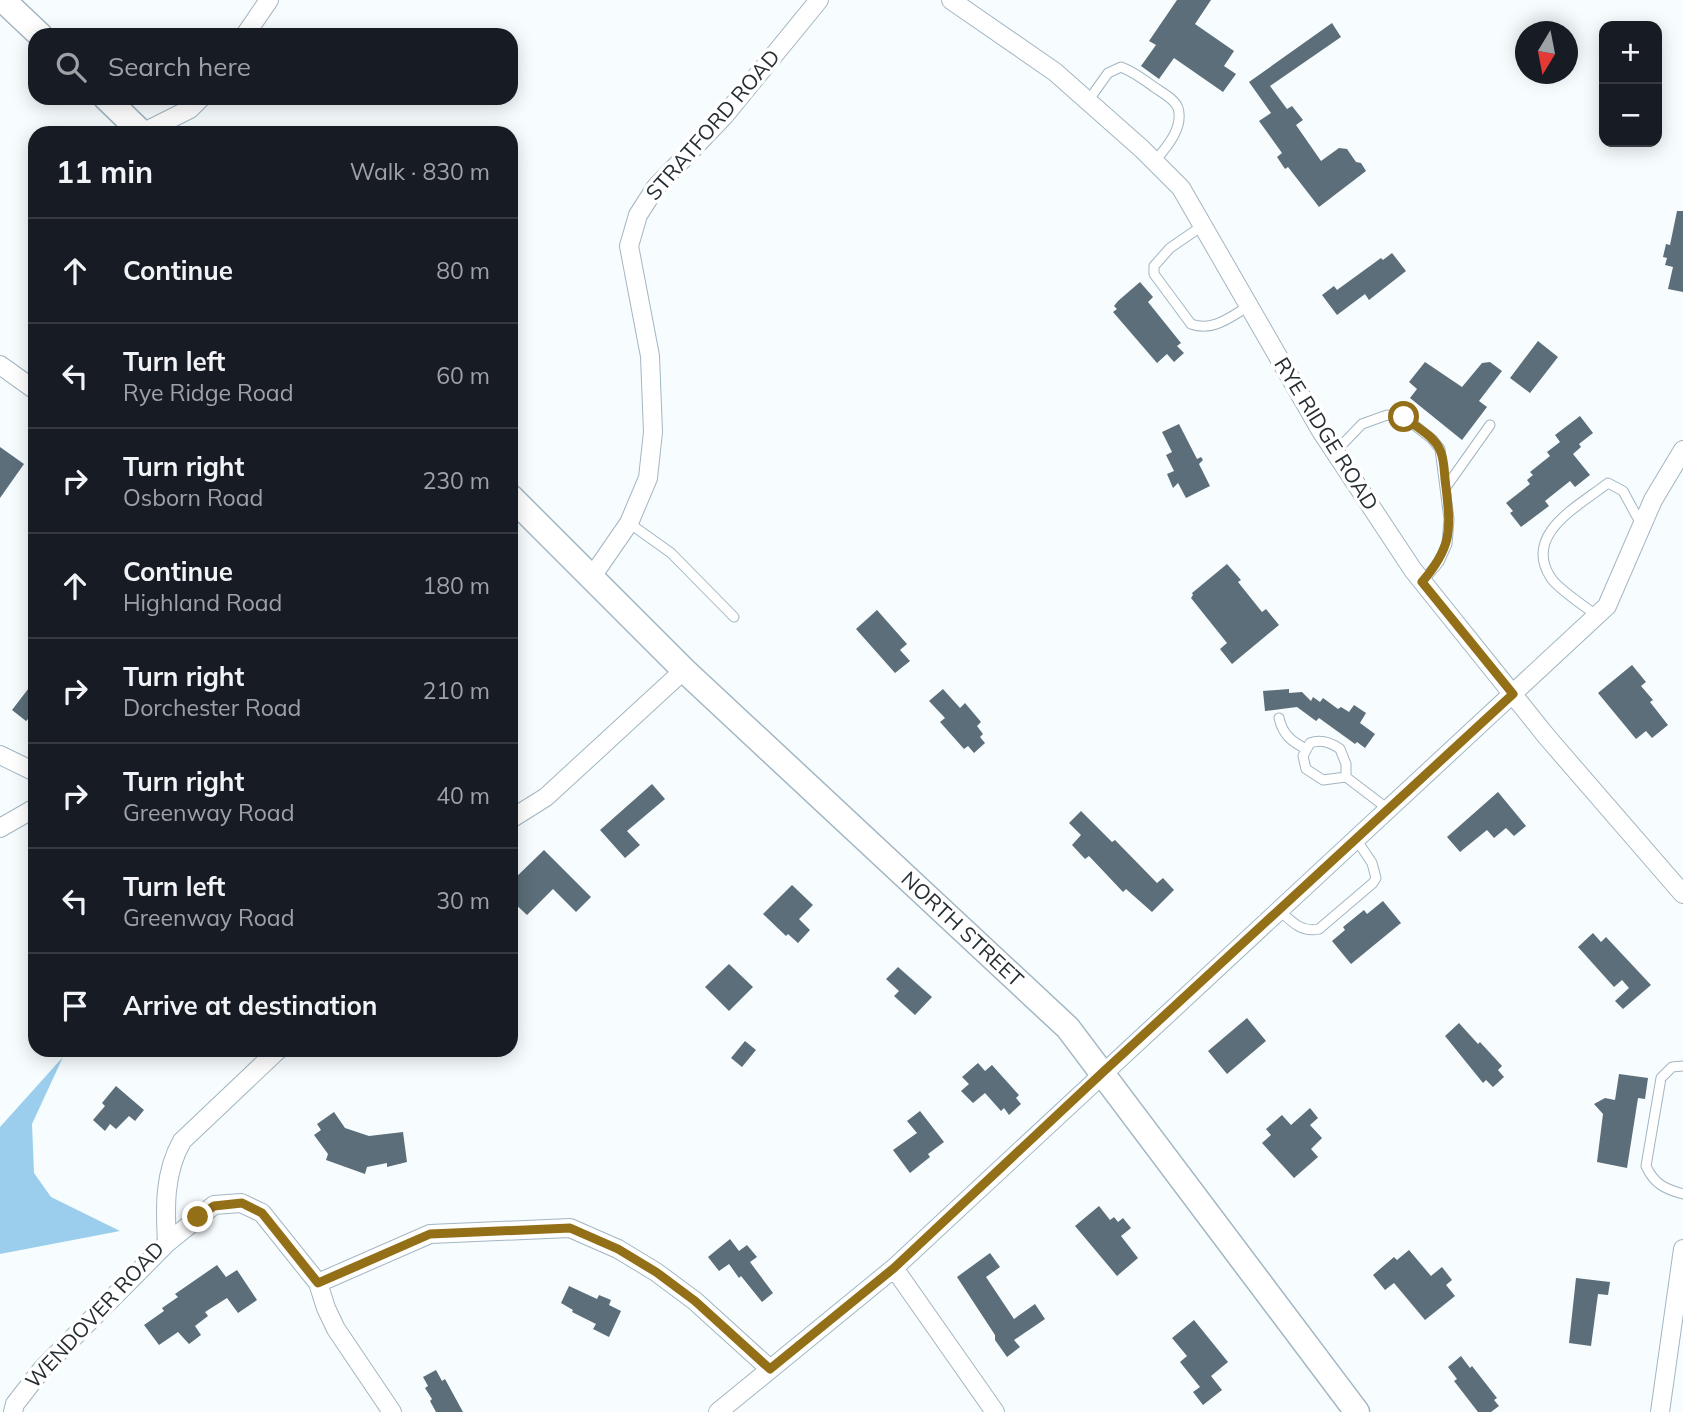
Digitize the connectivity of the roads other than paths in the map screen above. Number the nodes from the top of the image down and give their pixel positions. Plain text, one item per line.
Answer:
1 (4, 0) edge
2 (269, 0) edge
3 (819, 0) edge
4 (951, 0) edge
5 (33, 28) edge
6 (249, 28) edge
7 (1087, 100) junction
8 (113, 105) edge
9 (194, 105) edge
10 (135, 126) edge
11 (156, 126) edge
12 (1154, 161) junction
13 (1202, 226) junction
14 (1249, 306) junction
15 (0, 365) edge
16 (28, 385) edge
17 (1490, 425) dead end
18 (1683, 450) edge
19 (1335, 452) junction
20 (1446, 487) junction
21 (518, 504) edge
22 (629, 523) junction
23 (1642, 526) junction
24 (591, 578) junction
25 (1422, 582) junction
26 (1597, 616) junction
27 (734, 617) dead end
28 (684, 670) junction
29 (1513, 694) junction
30 (1279, 718) dead end
31 (1306, 749) junction
32 (0, 755) edge
33 (28, 769) edge
34 (1346, 777) junction
35 (1388, 809) junction
36 (28, 812) edge
37 (518, 815) edge
38 (0, 828) edge
39 (1356, 839) junction
40 (1683, 894) edge
41 (1279, 910) junction
42 (271, 1057) edge
43 (1683, 1066) edge
44 (1102, 1073) junction
45 (1683, 1194) edge
46 (167, 1243) junction
47 (1683, 1249) edge
48 (894, 1268) junction
49 (318, 1283) junction
50 (770, 1369) junction
51 (13, 1412) edge
52 (392, 1412) edge
53 (718, 1412) edge
54 (995, 1412) edge
55 (1357, 1412) edge
56 (1660, 1412) edge

1 - 5 main road
2 - 6 street
3 - 22 street, STRATFORD ROAD
4 - 7 street, RYE RIDGE ROAD
7 - 12 street, RYE RIDGE ROAD
7 - 12 lane
8 - 10 main road
9 - 11 street
12 - 13 street, RYE RIDGE ROAD
13 - 14 street, RYE RIDGE ROAD
13 - 14 lane
14 - 19 street, RYE RIDGE ROAD
15 - 16 street
17 - 20 lane
18 - 23 street
19 - 20 lane
19 - 25 street, RYE RIDGE ROAD
20 - 25 lane
21 - 24 main road, NORTH STREET
22 - 24 street, STRATFORD ROAD
22 - 27 lane
23 - 26 street
23 - 26 lane
24 - 28 main road, NORTH STREET
25 - 29 street, RYE RIDGE ROAD
26 - 29 street
28 - 37 street
28 - 44 main road, NORTH STREET
29 - 35 street
29 - 40 street, RYE RIDGE ROAD
30 - 31 lane
31 - 34 lane
31 - 34 lane
32 - 33 street
34 - 35 lane
35 - 39 street
36 - 38 street
39 - 41 street
39 - 41 lane
41 - 44 street
42 - 46 street, WENDOVER ROAD
43 - 45 lane
44 - 48 street
44 - 55 main road, NORTH STREET
46 - 49 street
46 - 51 street, WENDOVER ROAD
47 - 56 street
48 - 50 street
48 - 54 street
49 - 50 street
49 - 52 street
50 - 53 street

